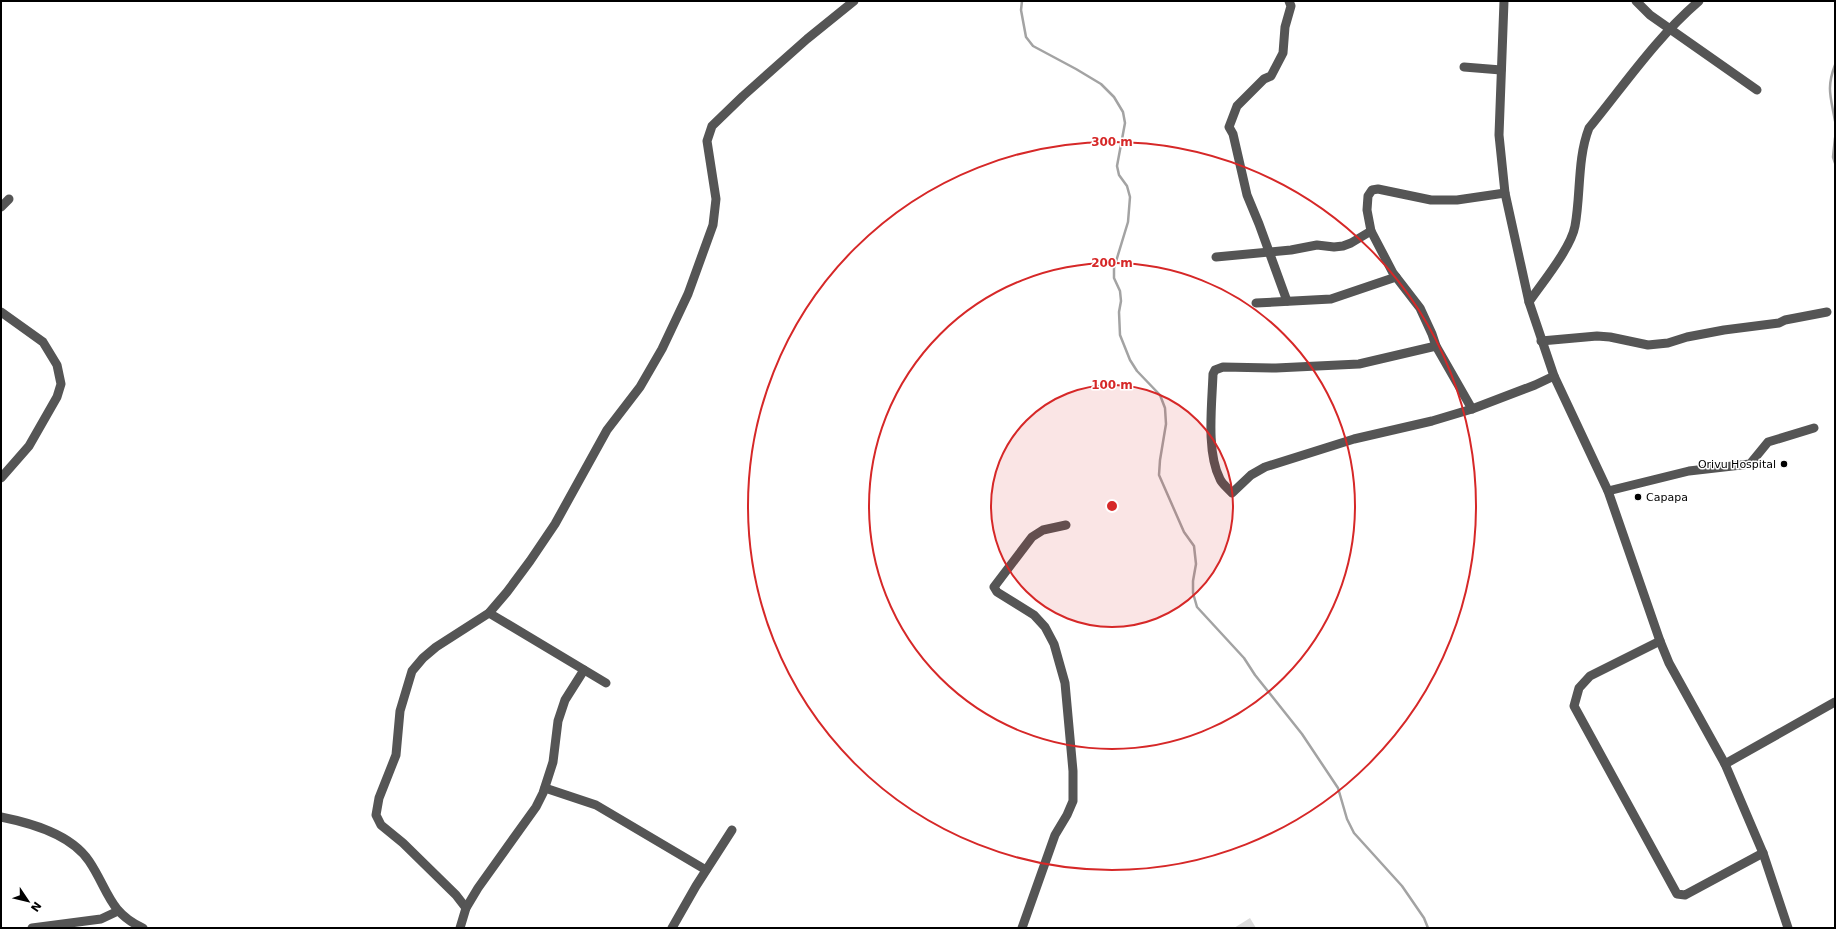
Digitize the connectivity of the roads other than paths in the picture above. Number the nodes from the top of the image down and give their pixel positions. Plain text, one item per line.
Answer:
1 (854, 1) edge
2 (1290, 1) edge
3 (1504, 1) edge
4 (1636, 1) edge
5 (1699, 1) edge
6 (1669, 29) junction
7 (1464, 67) dead end
8 (1501, 70) junction
9 (1757, 90) dead end
10 (1505, 193) junction
11 (9, 199) dead end
12 (1, 207) edge
13 (1371, 231) junction
14 (1268, 251) junction
15 (1216, 257) dead end
16 (1396, 277) junction
17 (1287, 301) junction
18 (1529, 302) junction
19 (1256, 303) dead end
20 (1, 312) edge
21 (1827, 312) dead end
22 (1541, 341) junction
23 (1436, 346) junction
24 (1554, 376) junction
25 (1472, 409) junction
26 (1814, 428) dead end
27 (1, 478) edge
28 (1608, 491) junction
29 (1066, 525) dead end
30 (489, 613) junction
31 (1660, 641) junction
32 (584, 670) junction
33 (606, 684) dead end
34 (1835, 702) edge
35 (1725, 764) junction
36 (545, 788) junction
37 (1, 817) edge
38 (732, 830) dead end
39 (1763, 853) junction
40 (706, 870) junction
41 (466, 908) junction
42 (118, 911) junction
43 (32, 928) edge
44 (143, 928) edge
45 (460, 928) edge
46 (672, 928) edge
47 (1022, 928) edge
48 (1788, 928) edge

1 - 30 street
2 - 14 street
3 - 8 street
4 - 6 street
5 - 6 street
6 - 9 street
6 - 18 street
7 - 8 street
8 - 10 street
10 - 13 street
10 - 18 street
11 - 12 street
13 - 14 street
13 - 16 street
14 - 15 street
14 - 17 street
16 - 17 street
16 - 23 street
17 - 19 street
18 - 22 street
20 - 27 street
21 - 22 street
22 - 24 street
23 - 25 street
23 - 25 street
24 - 25 street
24 - 28 street
26 - 28 street
28 - 31 street
29 - 47 street
30 - 32 street
30 - 41 street
31 - 35 street
31 - 39 street
32 - 33 street
32 - 36 street
34 - 35 street
35 - 39 street
36 - 40 street
36 - 41 street
37 - 42 street
38 - 40 street
39 - 48 street
40 - 46 street
41 - 45 street
42 - 43 street
42 - 44 street

